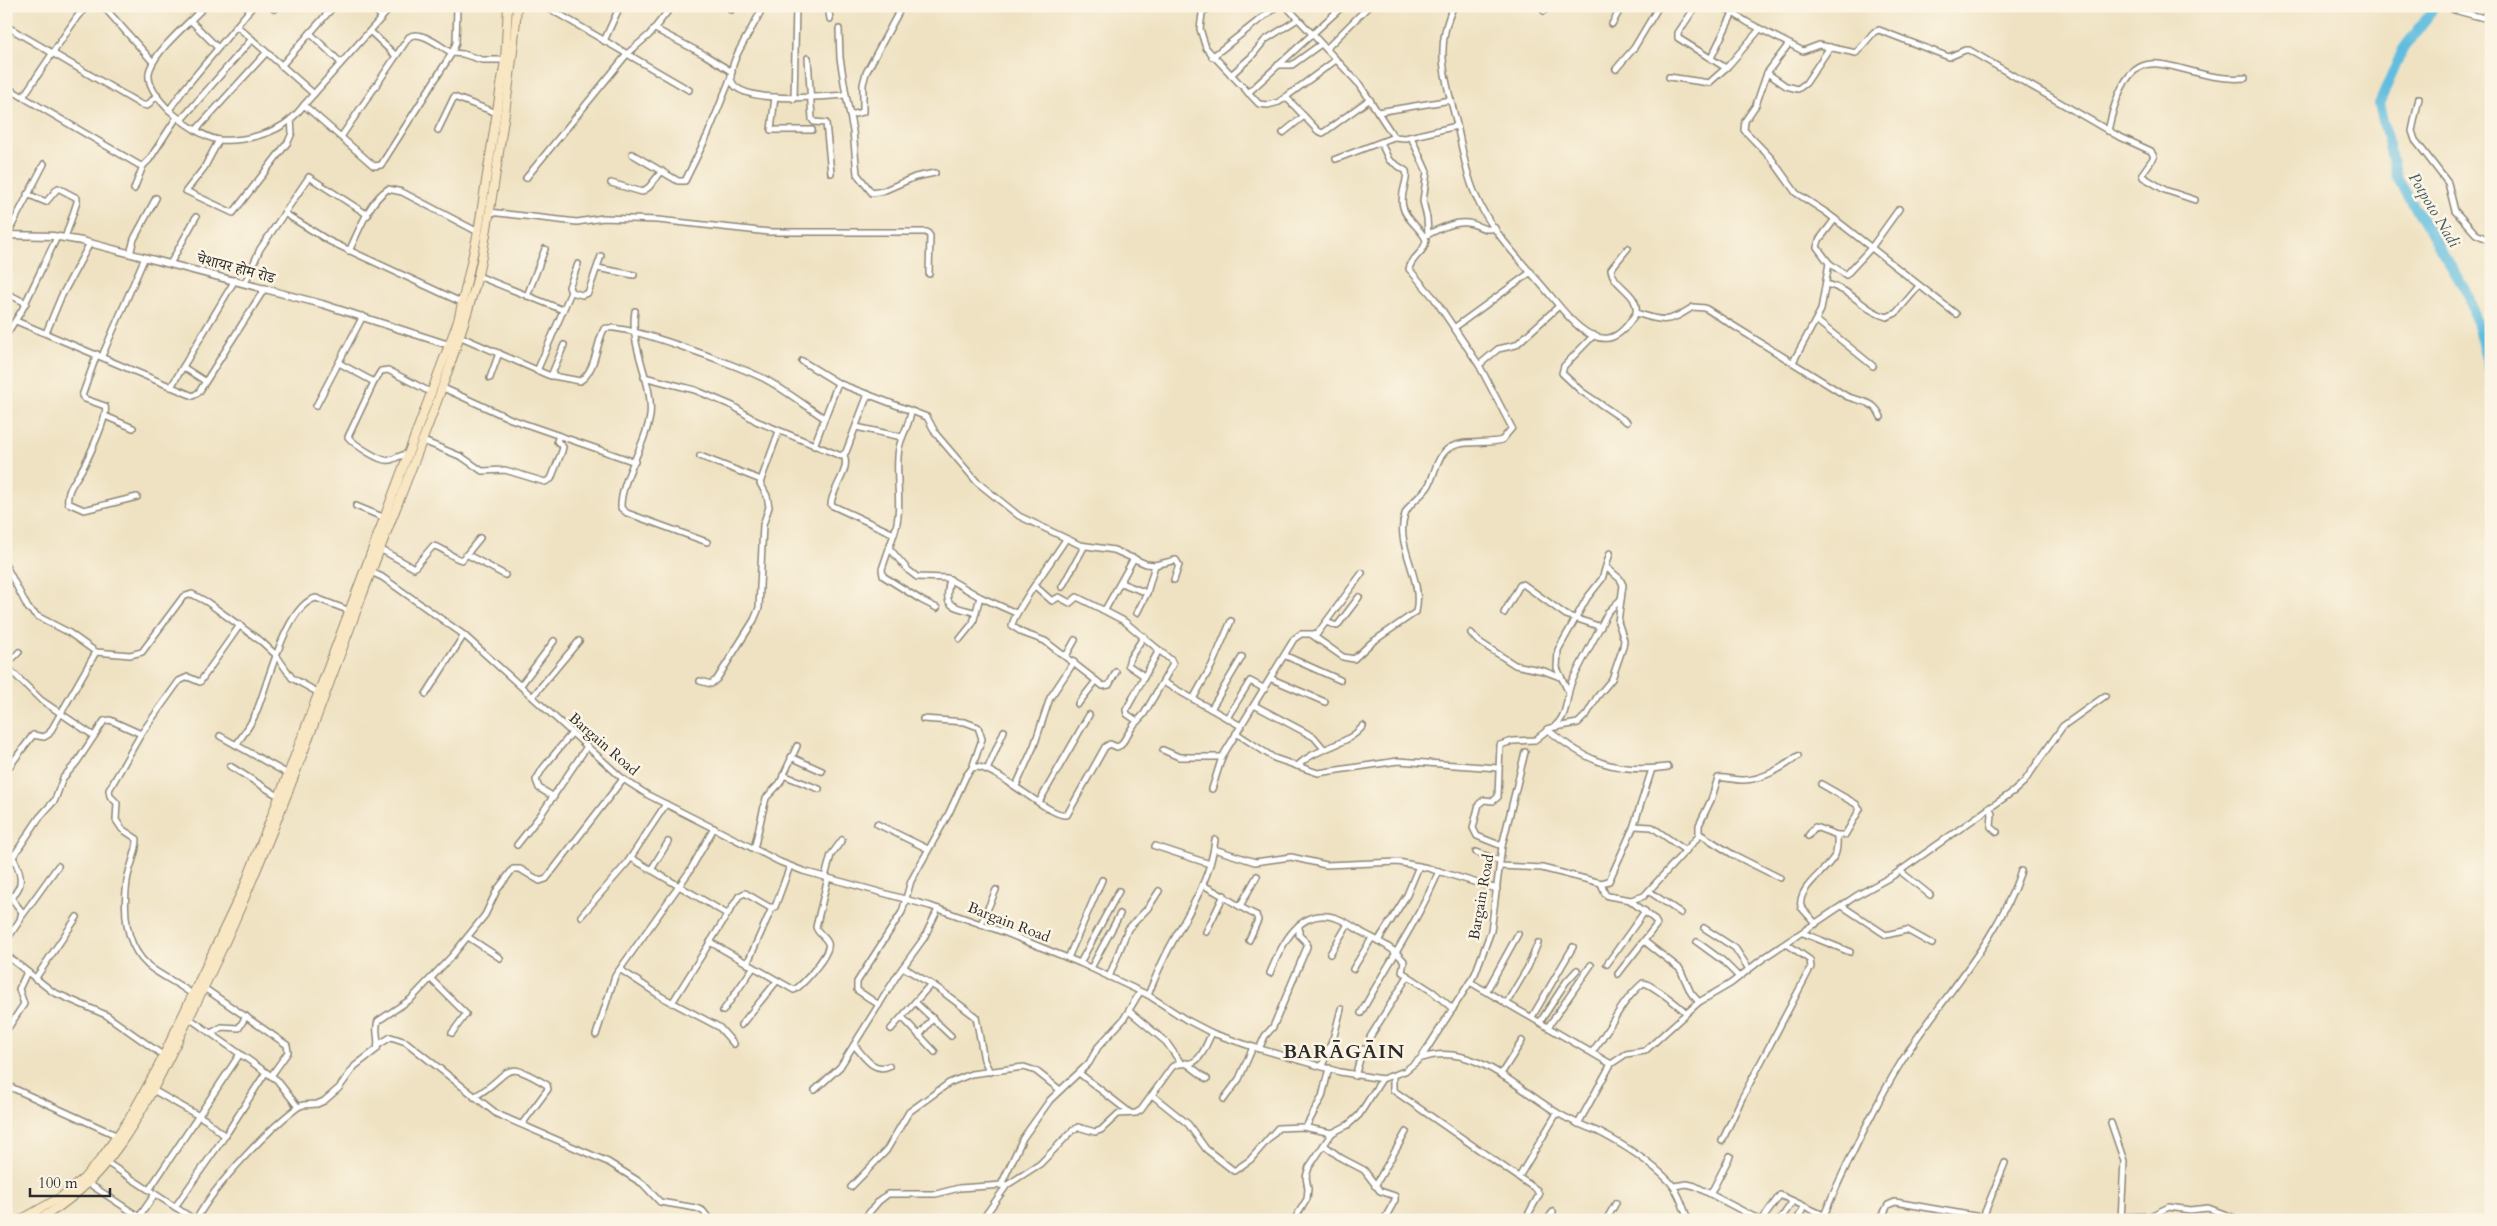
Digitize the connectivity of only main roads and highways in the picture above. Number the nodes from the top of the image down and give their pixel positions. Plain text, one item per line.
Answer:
1 (508, 6) edge
2 (517, 6) edge
3 (452, 346) junction
4 (368, 571) junction
5 (166, 1057) junction
6 (20, 1220) edge
7 (37, 1220) edge

1 - 3 main road
2 - 3 main road
3 - 4 main road
3 - 4 main road
4 - 5 main road
4 - 5 main road
5 - 6 main road
5 - 7 main road

